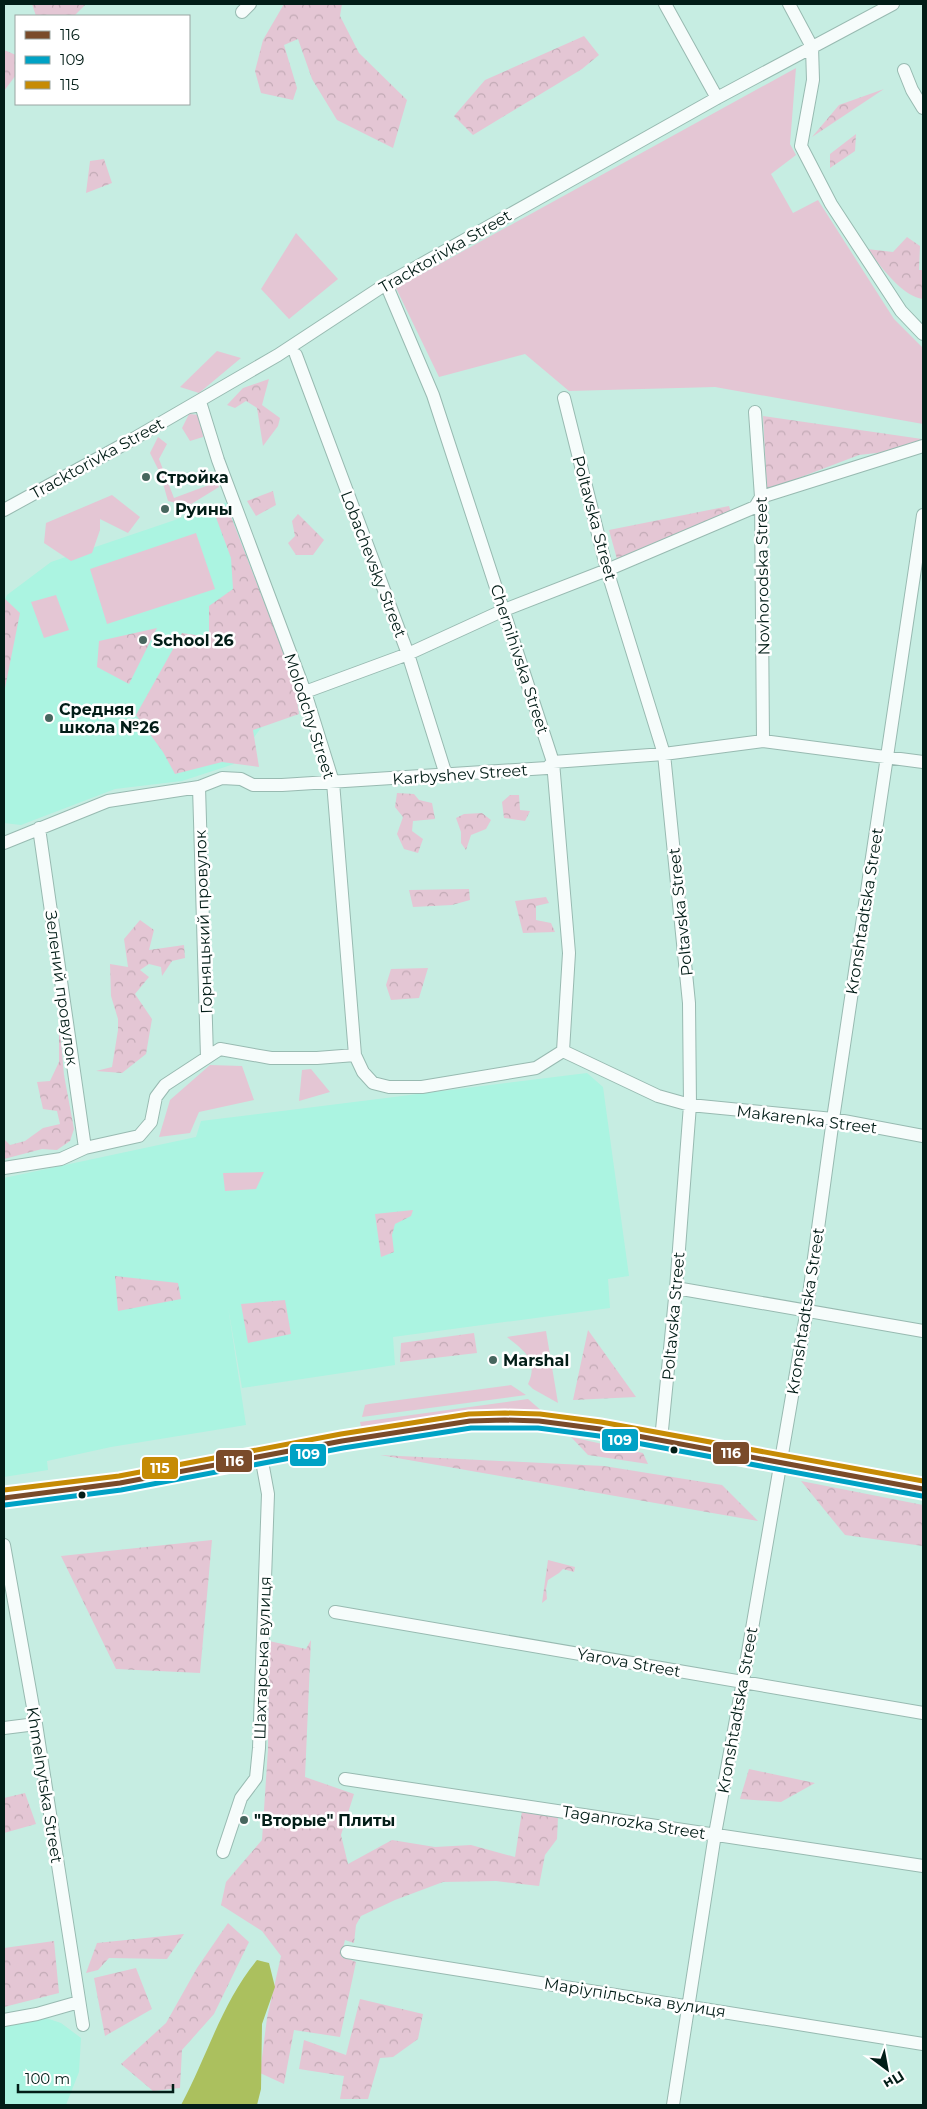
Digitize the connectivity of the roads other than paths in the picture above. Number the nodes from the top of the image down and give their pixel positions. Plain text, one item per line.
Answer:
1 (665, 4) edge
2 (790, 4) edge
3 (893, 4) edge
4 (812, 47) junction
5 (904, 70) dead end
6 (717, 98) junction
7 (923, 108) edge
8 (386, 284) junction
9 (923, 334) edge
10 (296, 355) dead end
11 (564, 398) dead end
12 (187, 407) junction
13 (756, 412) dead end
14 (923, 446) edge
15 (761, 497) junction
16 (4, 510) edge
17 (923, 515) edge
18 (607, 570) junction
19 (504, 610) junction
20 (408, 654) junction
21 (305, 692) junction
22 (764, 741) junction
23 (664, 754) junction
24 (888, 756) junction
25 (552, 762) junction
26 (923, 762) edge
27 (446, 775) junction
28 (333, 782) junction
29 (199, 787) junction
30 (39, 828) junction
31 (4, 843) edge
32 (563, 1051) junction
33 (355, 1055) junction
34 (207, 1056) junction
35 (690, 1105) junction
36 (833, 1119) junction
37 (923, 1136) edge
38 (85, 1148) junction
39 (4, 1168) edge
40 (676, 1288) junction
41 (807, 1309) junction
42 (923, 1331) edge
43 (661, 1440) junction
44 (262, 1456) junction
45 (780, 1463) junction
46 (923, 1489) edge
47 (4, 1498) edge
48 (4, 1546) edge
49 (335, 1612) dead end
50 (743, 1681) junction
51 (923, 1712) edge
52 (36, 1724) junction
53 (4, 1728) edge
54 (345, 1778) dead end
55 (714, 1834) junction
56 (223, 1852) dead end
57 (923, 1866) edge
58 (347, 1952) dead end
59 (79, 2002) junction
60 (688, 2006) junction
61 (4, 2020) edge
62 (83, 2025) dead end
63 (923, 2044) edge
64 (673, 2105) edge

1 - 6 street
2 - 4 street
3 - 4 street, Tracktorivka Street
4 - 6 street, Tracktorivka Street
4 - 9 street
5 - 7 street
6 - 8 street, Tracktorivka Street
8 - 12 street, Tracktorivka Street
8 - 19 street, Chernihivska Street
10 - 20 street, Lobachevsky Street
11 - 18 street, Poltavska Street
12 - 16 street, Tracktorivka Street
12 - 21 street, Molodchy Street
13 - 15 street, Novhorodska Street
14 - 15 street
15 - 18 street
15 - 22 street, Novhorodska Street
17 - 24 street, Kronshtadtska Street
18 - 19 street
18 - 23 street, Poltavska Street
19 - 20 street
19 - 25 street, Chernihivska Street
20 - 21 street
20 - 27 street, Lobachevsky Street
21 - 28 street, Molodchy Street
22 - 23 street, Karbyshev Street
22 - 24 street, Karbyshev Street
23 - 25 street, Karbyshev Street
23 - 35 street, Poltavska Street
24 - 26 street, Karbyshev Street
24 - 36 street, Kronshtadtska Street
25 - 27 street, Karbyshev Street
25 - 32 street, Chernihivska Street
27 - 28 street, Karbyshev Street
28 - 29 street, Karbyshev Street
28 - 33 street, Molodchy Street
29 - 30 street, Karbyshev Street
29 - 34 street, Горняцький провулок
30 - 31 street, Karbyshev Street
30 - 38 street, Зелений провулок
32 - 33 street
32 - 35 street, Makarenka Street
33 - 34 street
34 - 38 street
35 - 36 street, Makarenka Street
35 - 40 street, Poltavska Street
36 - 37 street, Makarenka Street
36 - 41 street, Kronshtadtska Street
38 - 39 street
40 - 41 street
40 - 43 street, Poltavska Street
41 - 42 street
41 - 45 street, Kronshtadtska Street
43 - 44 main road
43 - 45 main road
44 - 47 main road
44 - 56 street, Шахтарська вулиця
45 - 46 main road
45 - 50 street, Kronshtadtska Street
48 - 52 street, Khmelnytska Street
49 - 50 street, Yarova Street
50 - 51 street, Yarova Street
50 - 55 street, Kronshtadtska Street
52 - 53 street
52 - 59 street, Khmelnytska Street
54 - 55 street, Taganrozka Street
55 - 57 street, Taganrozka Street
55 - 60 street, Kronshtadtska Street
58 - 60 street, Маріупільська вулиця
59 - 61 street
59 - 62 street, Khmelnytska Street
60 - 63 street, Маріупільська вулиця
60 - 64 street, Kronshtadtska Street

